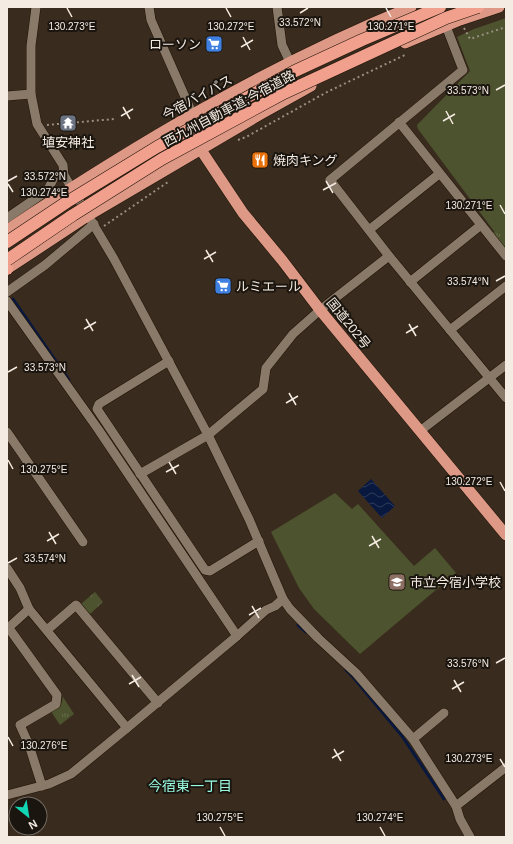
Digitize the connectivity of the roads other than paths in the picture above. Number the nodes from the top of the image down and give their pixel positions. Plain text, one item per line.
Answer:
1 (36, 7) edge
2 (149, 7) edge
3 (277, 7) edge
4 (411, 7) edge
5 (440, 7) edge
6 (478, 7) edge
7 (500, 7) edge
8 (446, 26) junction
9 (290, 62) junction
10 (32, 94) junction
11 (7, 96) edge
12 (192, 115) junction
13 (399, 122) junction
14 (201, 150) junction
15 (439, 174) junction
16 (64, 175) junction
17 (72, 187) junction
18 (7, 218) edge
19 (94, 223) junction
20 (481, 225) junction
21 (7, 230) edge
22 (369, 230) junction
23 (7, 242) edge
24 (389, 256) junction
25 (506, 256) edge
26 (7, 260) edge
27 (7, 269) edge
28 (410, 282) junction
29 (506, 286) edge
30 (7, 292) edge
31 (7, 301) edge
32 (320, 310) junction
33 (450, 330) junction
34 (169, 361) junction
35 (506, 365) edge
36 (490, 378) junction
37 (506, 398) edge
38 (420, 431) junction
39 (7, 432) edge
40 (208, 435) junction
41 (140, 474) junction
42 (506, 535) edge
43 (259, 541) junction
44 (83, 542) dead end
45 (7, 568) edge
46 (283, 599) junction
47 (29, 609) junction
48 (8, 628) edge
49 (46, 630) junction
50 (237, 636) junction
51 (158, 703) junction
52 (444, 713) dead end
53 (127, 728) junction
54 (413, 739) junction
55 (506, 767) edge
56 (42, 786) junction
57 (7, 795) edge
58 (456, 806) junction
59 (470, 837) edge

1 - 10 street
2 - 12 street
3 - 9 street
4 - 9 highway, 今宿バイパス
5 - 23 highway, 西九州自動車道;今宿道路, bridge
6 - 26 highway, 西九州自動車道;今宿道路, bridge
7 - 8 highway
8 - 13 street
8 - 14 highway
9 - 12 highway, 今宿バイパス
10 - 11 street
10 - 16 street
12 - 14 highway, 国道202号
12 - 17 highway, 今宿バイパス
13 - 15 street
13 - 22 street
14 - 19 highway
14 - 32 highway, 国道202号
15 - 20 street
15 - 22 street
16 - 17 street
16 - 18 street
17 - 19 street
17 - 21 highway, 今宿バイパス
19 - 27 highway
19 - 30 street
19 - 34 street
20 - 25 street
20 - 28 street
22 - 24 street
24 - 28 street
24 - 32 street
28 - 33 street
29 - 33 street
31 - 50 street
32 - 38 highway, 国道202号
32 - 40 street
33 - 36 street
34 - 40 street
34 - 41 street
35 - 36 street
36 - 37 street
36 - 38 street
38 - 42 highway, 国道202号
39 - 44 street
40 - 41 street
40 - 43 street
41 - 43 street
43 - 46 street
45 - 47 street
46 - 50 street
46 - 54 street
47 - 48 street
47 - 49 street
48 - 56 street
49 - 51 street
49 - 53 street
50 - 51 street
51 - 53 street
52 - 54 street
53 - 56 street
54 - 58 street
55 - 58 street
56 - 57 street
58 - 59 street

